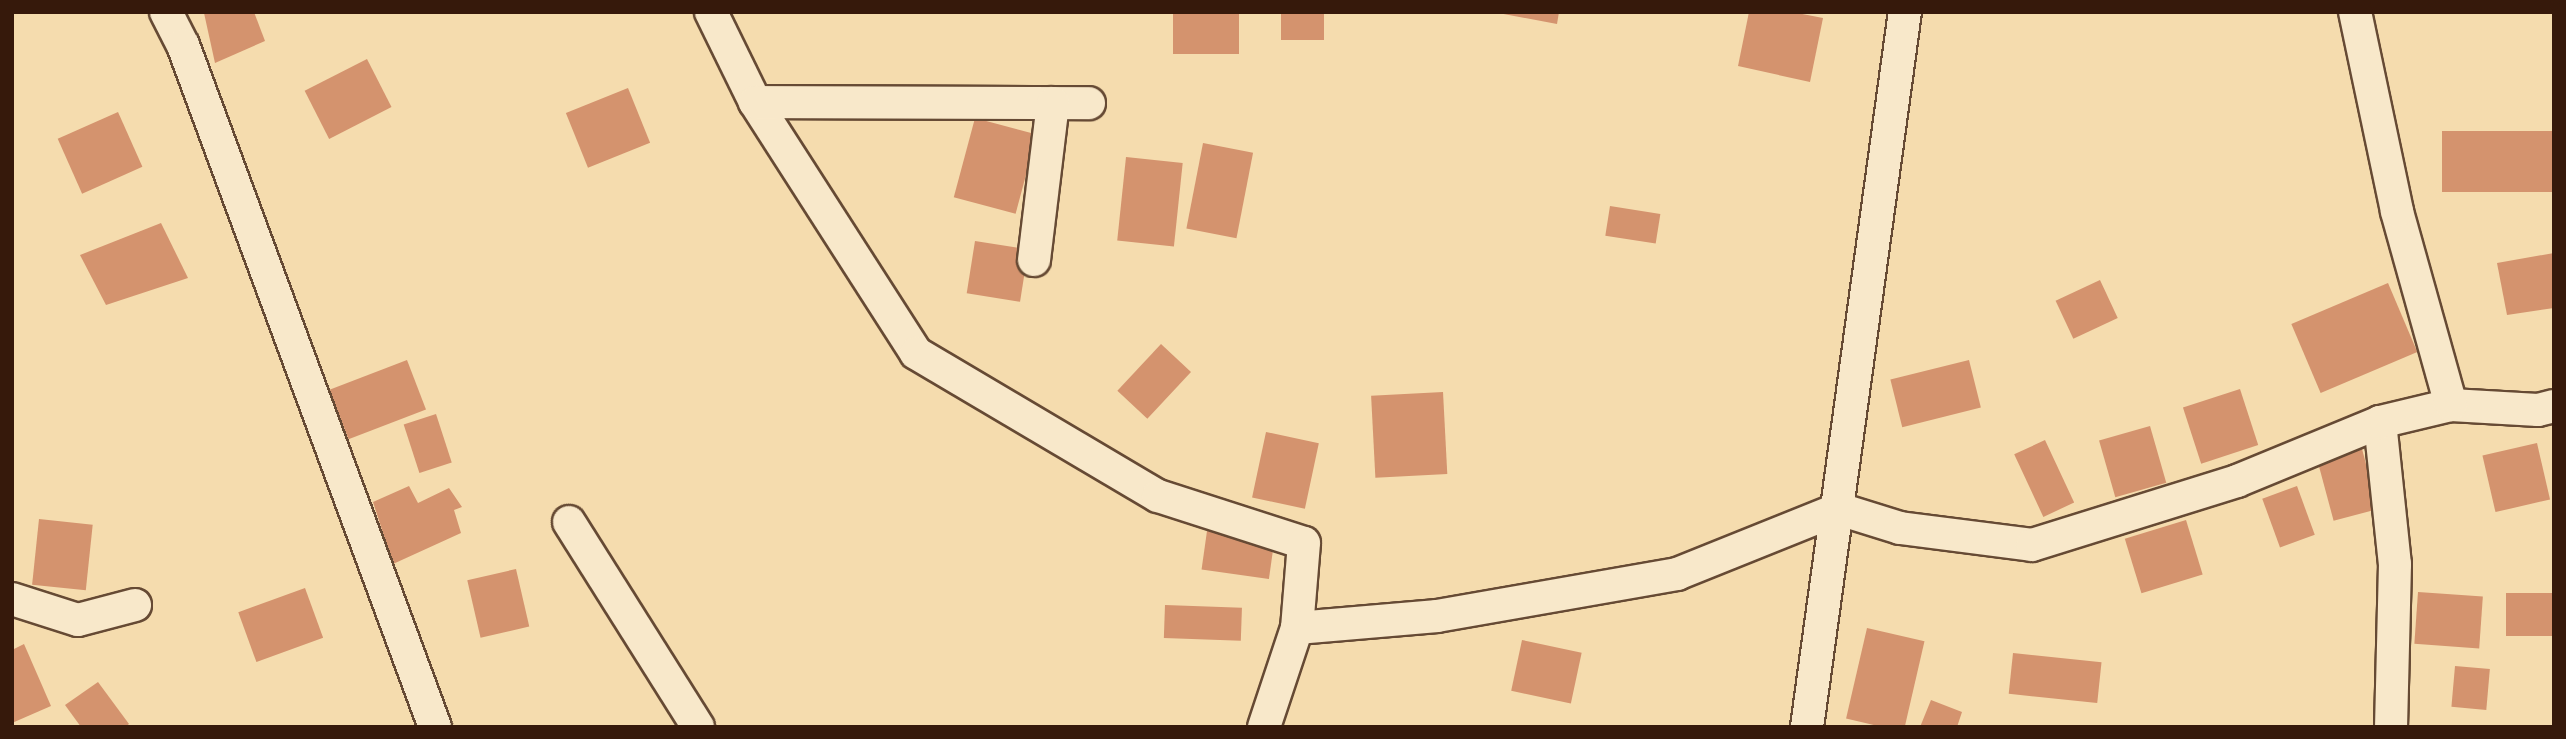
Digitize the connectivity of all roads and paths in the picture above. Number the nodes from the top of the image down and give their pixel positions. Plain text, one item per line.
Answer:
1 (166, 12) edge
2 (710, 12) edge
3 (1905, 12) edge
4 (2355, 12) edge
5 (755, 102) junction
6 (1053, 103) junction
7 (1089, 103) dead end
8 (1034, 260) dead end
9 (2451, 405) junction
10 (2554, 406) edge
11 (2380, 422) junction
12 (1839, 509) junction
13 (569, 522) dead end
14 (12, 599) edge
15 (135, 605) dead end
16 (1297, 628) junction
17 (1813, 725) edge
18 (435, 727) edge
19 (698, 727) edge
20 (1264, 727) edge
21 (2391, 727) edge

1 - 18 street
2 - 5 street
3 - 12 street
4 - 9 street
5 - 6 street
5 - 16 street
6 - 7 street
6 - 8 street
9 - 10 street
9 - 11 street
11 - 12 street
11 - 21 street
12 - 16 street
12 - 17 street
13 - 19 street
14 - 15 street
16 - 20 street

